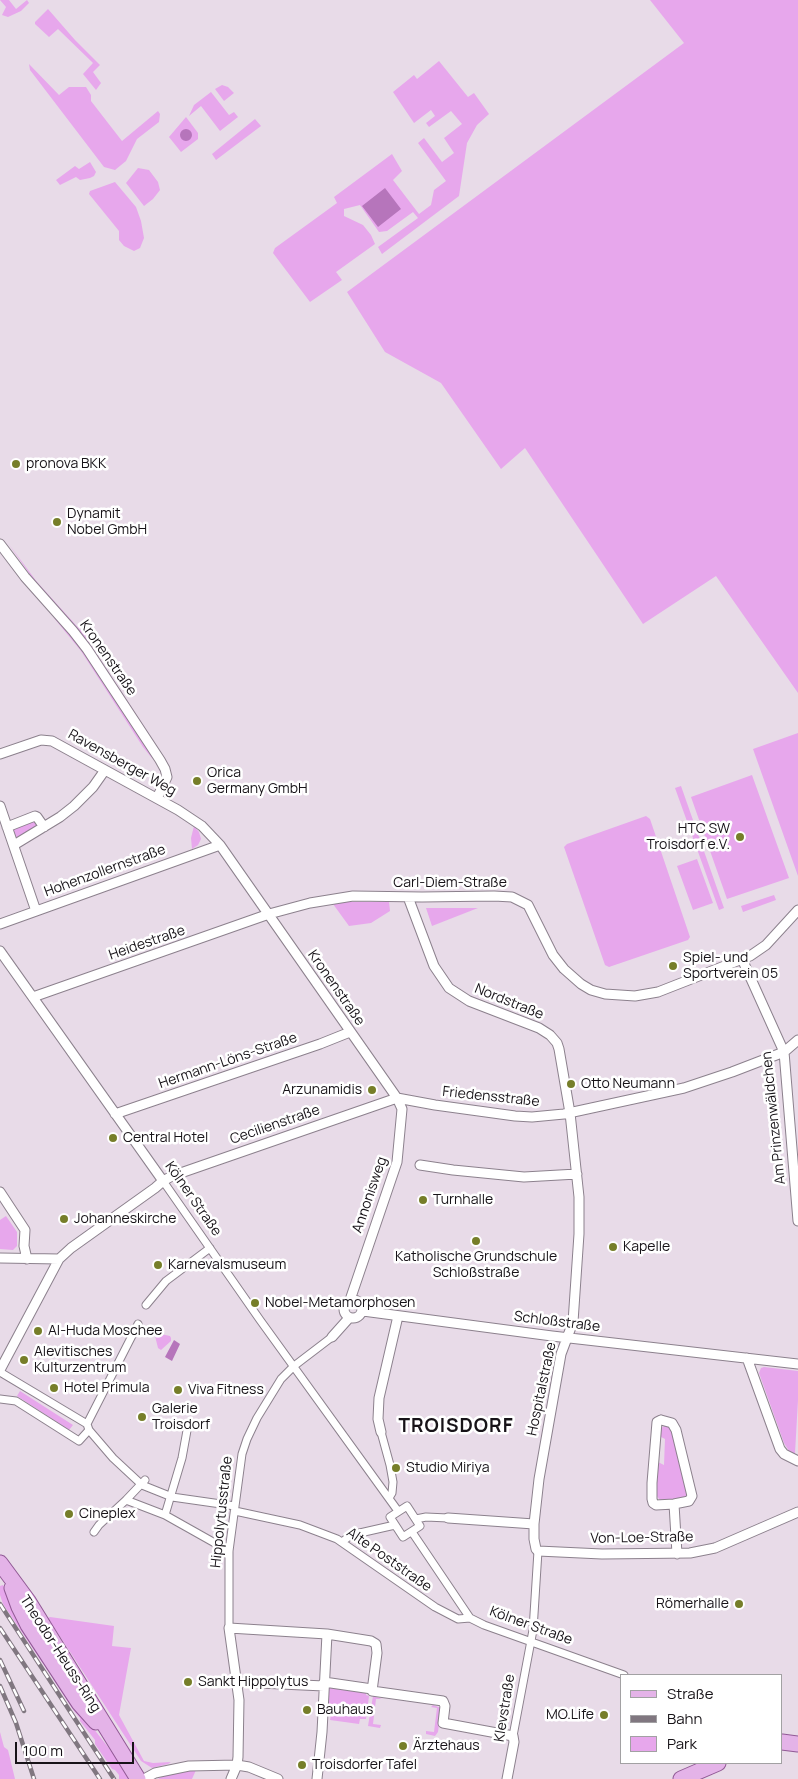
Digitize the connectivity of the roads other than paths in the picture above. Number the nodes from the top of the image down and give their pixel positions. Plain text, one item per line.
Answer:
1 (0, 544) edge
2 (0, 754) edge
3 (105, 770) junction
4 (156, 798) junction
5 (0, 806) edge
6 (7, 827) junction
7 (44, 827) junction
8 (14, 845) junction
9 (220, 845) junction
10 (408, 897) junction
11 (798, 910) edge
12 (36, 911) junction
13 (269, 914) junction
14 (0, 924) edge
15 (0, 952) edge
16 (742, 960) junction
17 (33, 997) junction
18 (350, 1032) junction
19 (798, 1040) edge
20 (784, 1052) junction
21 (397, 1098) junction
22 (570, 1113) junction
23 (115, 1114) junction
24 (420, 1165) dead end
25 (576, 1174) junction
26 (163, 1181) junction
27 (0, 1192) edge
28 (797, 1209) edge
29 (798, 1221) edge
30 (210, 1248) junction
31 (0, 1258) edge
32 (27, 1259) junction
33 (59, 1259) junction
34 (350, 1300) junction
35 (146, 1305) dead end
36 (363, 1311) junction
37 (398, 1316) junction
38 (349, 1318) junction
39 (138, 1324) dead end
40 (332, 1337) joint
41 (567, 1338) junction
42 (747, 1358) junction
43 (798, 1364) edge
44 (294, 1366) junction
45 (2, 1372) edge
46 (1, 1399) edge
47 (88, 1427) junction
48 (186, 1429) dead end
49 (382, 1432) joint
50 (798, 1461) edge
51 (144, 1482) junction
52 (172, 1497) junction
53 (389, 1498) junction
54 (126, 1500) junction
55 (674, 1504) junction
56 (235, 1509) junction
57 (398, 1512) junction
58 (798, 1512) edge
59 (165, 1515) junction
60 (448, 1518) joint
61 (416, 1519) junction
62 (534, 1524) junction
63 (395, 1525) junction
64 (94, 1532) dead end
65 (412, 1532) junction
66 (342, 1542) junction
67 (229, 1550) junction
68 (538, 1551) junction
69 (677, 1554) junction
70 (0, 1563) edge
71 (470, 1618) junction
72 (229, 1628) junction
73 (327, 1634) junction
74 (530, 1640) junction
75 (621, 1674) edge
76 (238, 1682) junction
77 (324, 1684) junction
78 (372, 1690) junction
79 (513, 1736) junction
80 (783, 1742) edge
81 (798, 1744) edge
82 (716, 1764) edge
83 (237, 1765) junction
84 (138, 1779) edge
85 (144, 1779) edge
86 (231, 1779) edge
87 (278, 1779) edge
88 (317, 1779) edge
89 (507, 1779) edge
90 (681, 1779) edge

1 - 4 street, Kronenstraße
2 - 3 street, Ravensberger Weg
3 - 4 street, Ravensberger Weg
3 - 7 street
4 - 9 street, Ravensberger Weg
5 - 6 street
6 - 7 street
6 - 8 street
7 - 8 street
8 - 12 street
9 - 12 street, Hohenzollernstraße
9 - 13 street, Kronenstraße
10 - 13 street, Carl-Diem-Straße
10 - 16 street, Carl-Diem-Straße
10 - 22 street, Nordstraße
11 - 16 street, Carl-Diem-Straße
12 - 14 street, Hohenzollernstraße
13 - 17 street, Heidestraße
13 - 18 street, Kronenstraße
15 - 17 street, Kölner Straße
16 - 20 street, Am Prinzenwäldchen
17 - 23 street, Kölner Straße
18 - 21 street, Kronenstraße
18 - 23 street, Hermann-Löns-Straße
19 - 20 street, Friedensstraße
20 - 22 street, Friedensstraße
20 - 28 street, Am Prinzenwäldchen
21 - 22 street, Friedensstraße
21 - 26 street, Cecilienstraße
21 - 34 street, Annonisweg
22 - 25 street, Hospitalstraße
23 - 26 street, Kölner Straße
24 - 25 street
25 - 41 street, Hospitalstraße
26 - 30 street, Kölner Straße
26 - 33 street, Cecilienstraße
27 - 32 street
28 - 29 street, Am Prinzenwäldchen
30 - 35 street
30 - 44 street, Kölner Straße
31 - 32 street
32 - 33 street
33 - 45 street
34 - 36 street
34 - 38 street
36 - 37 street, Schloßstraße
36 - 38 street
37 - 41 street, Schloßstraße
37 - 49 street
38 - 40 street
39 - 47 street
40 - 44 street
41 - 42 street, Schloßstraße
41 - 62 street, Hospitalstraße
42 - 43 street, Schloßstraße
42 - 50 street
44 - 53 street, Kölner Straße
44 - 56 street, Hippolytusstraße
45 - 47 street
46 - 47 street
47 - 51 street
48 - 52 street
49 - 53 street
51 - 52 street, Alte Poststraße
51 - 54 street
52 - 56 street, Alte Poststraße
52 - 59 street
53 - 57 street, Kölner Straße
54 - 59 street
54 - 64 street
55 - 55 street
55 - 69 street
56 - 66 street, Alte Poststraße
56 - 67 street, Hippolytusstraße
57 - 61 street
57 - 63 street
58 - 69 street, Von-Loe-Straße
59 - 67 street
60 - 61 street
60 - 62 street
61 - 65 street
62 - 68 street, Hospitalstraße
63 - 65 street
63 - 66 street
65 - 71 street, Kölner Straße
66 - 71 street, Alte Poststraße
67 - 72 street, Hippolytusstraße
68 - 69 street, Von-Loe-Straße
68 - 74 street, Hospitalstraße
70 - 84 main road, Theodor-Heuss-Ring
71 - 74 street, Kölner Straße
72 - 73 street
72 - 76 street, Hippolytusstraße
73 - 77 street
73 - 78 street
74 - 75 street, Kölner Straße
74 - 79 street, Klevstraße
76 - 77 street
76 - 83 street, Hippolytusstraße
77 - 78 street
77 - 88 street
78 - 79 street
79 - 89 street, Klevstraße
80 - 81 main road
82 - 90 main road
83 - 85 street
83 - 86 street, Hippolytusstraße
83 - 87 street

